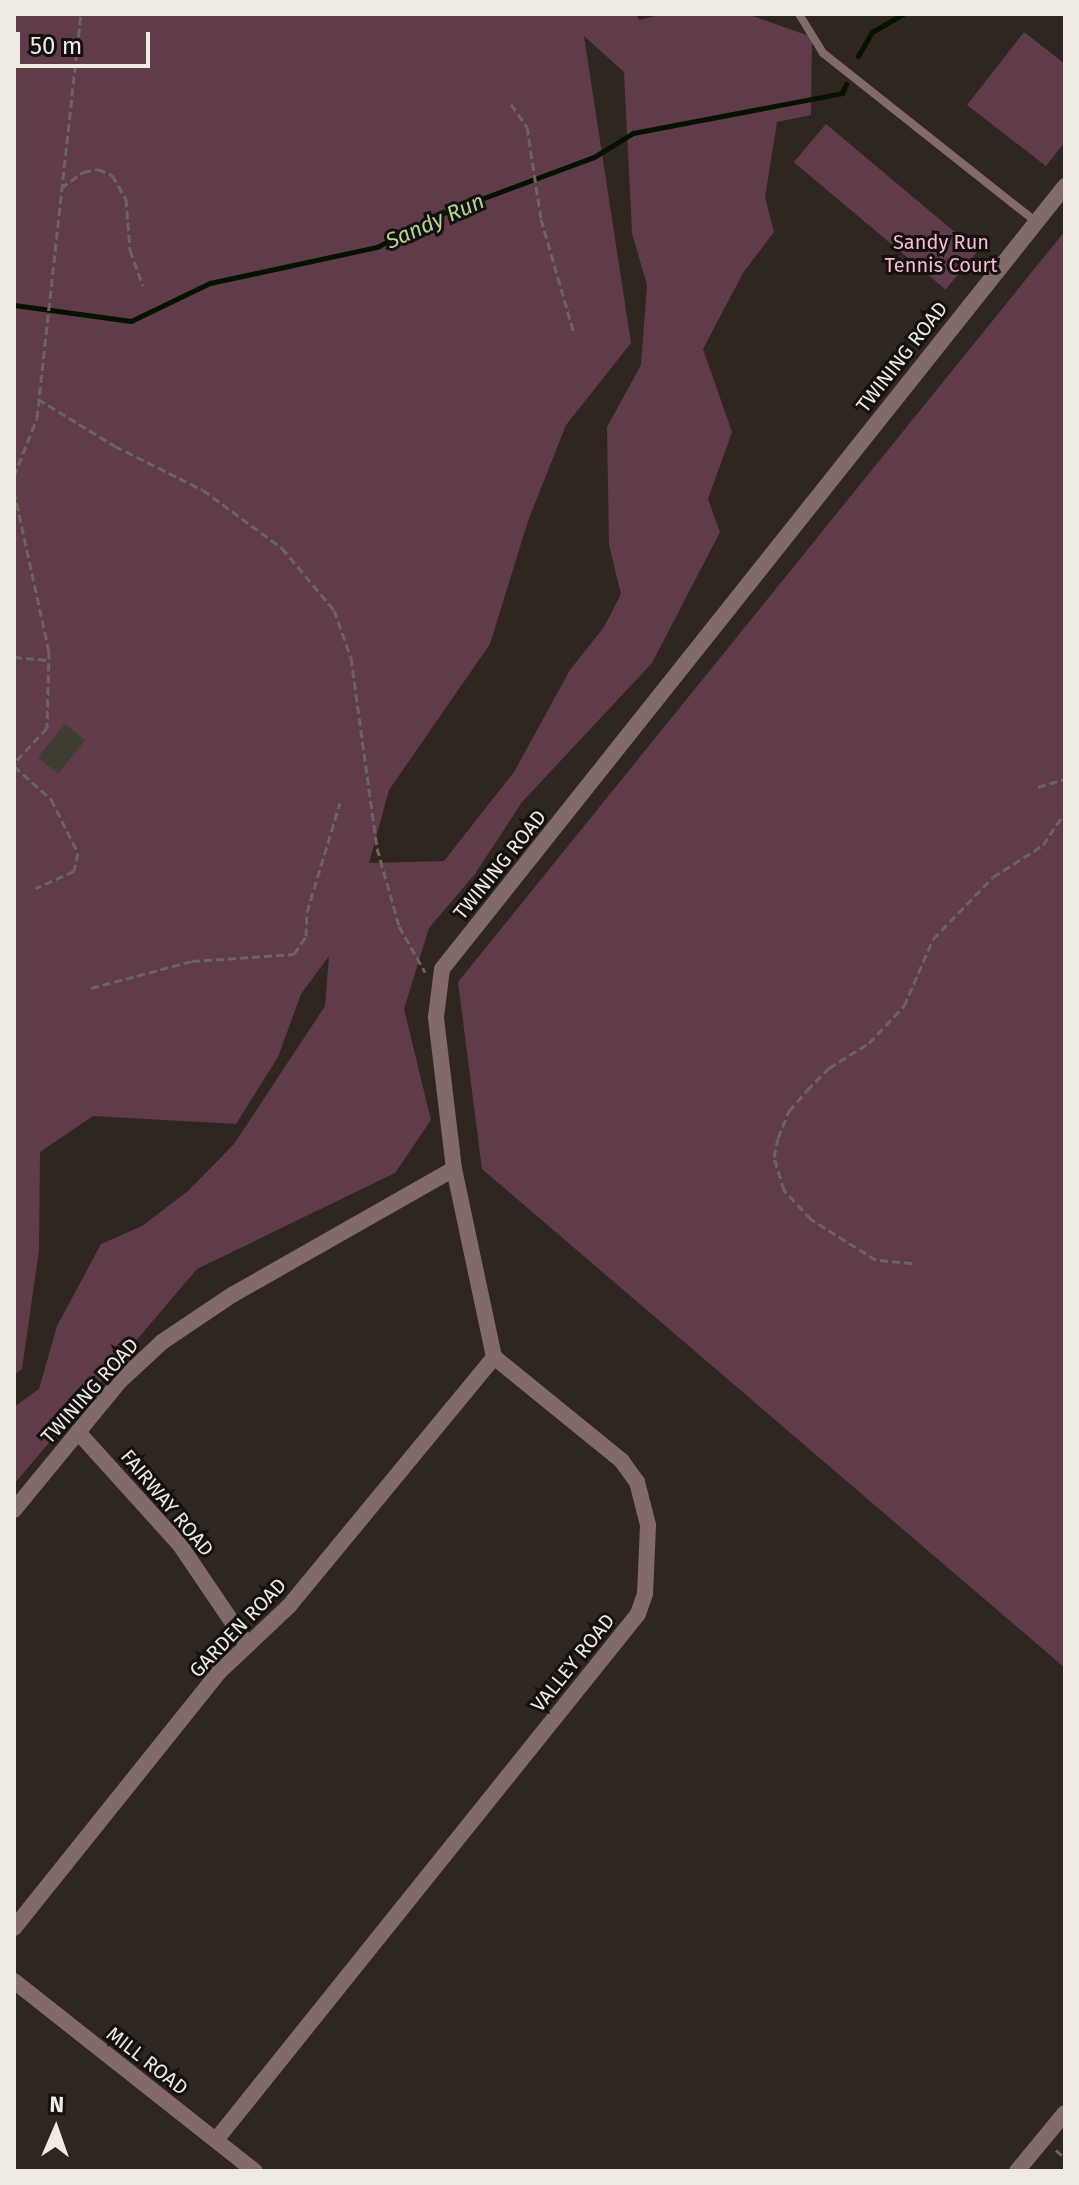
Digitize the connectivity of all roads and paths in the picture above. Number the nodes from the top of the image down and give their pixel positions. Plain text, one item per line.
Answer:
1 (81, 14) edge
2 (799, 14) edge
3 (511, 104) dead end
4 (1065, 186) edge
5 (61, 188) junction
6 (1035, 221) junction
7 (143, 286) dead end
8 (574, 333) dead end
9 (38, 399) junction
10 (14, 473) edge
11 (14, 491) edge
12 (14, 657) edge
13 (49, 660) junction
14 (14, 764) edge
15 (1065, 779) edge
16 (1038, 787) dead end
17 (340, 803) dead end
18 (1065, 812) edge
19 (36, 888) dead end
20 (91, 988) dead end
21 (437, 989) junction
22 (454, 1169) junction
23 (912, 1263) dead end
24 (494, 1357) junction
25 (78, 1432) junction
26 (14, 1510) edge
27 (247, 1644) junction
28 (14, 1928) edge
29 (14, 1981) edge
30 (1065, 2113) edge
31 (216, 2140) junction
32 (255, 2171) edge
33 (1017, 2171) edge

1 - 5 path
2 - 6 lane
3 - 8 path
4 - 6 street, TWINING ROAD
5 - 7 path
5 - 9 path
6 - 21 street, TWINING ROAD
9 - 10 path
9 - 21 path
11 - 13 path
12 - 13 path
13 - 14 path
14 - 19 path
15 - 16 path
17 - 20 path
18 - 23 path
21 - 22 street
22 - 24 street
22 - 25 street, TWINING ROAD
24 - 27 street, GARDEN ROAD
24 - 31 street, VALLEY ROAD
25 - 26 street, TWINING ROAD
25 - 27 street, FAIRWAY ROAD
27 - 28 street, GARDEN ROAD
29 - 31 street, MILL ROAD
30 - 33 street
31 - 32 street, MILL ROAD

